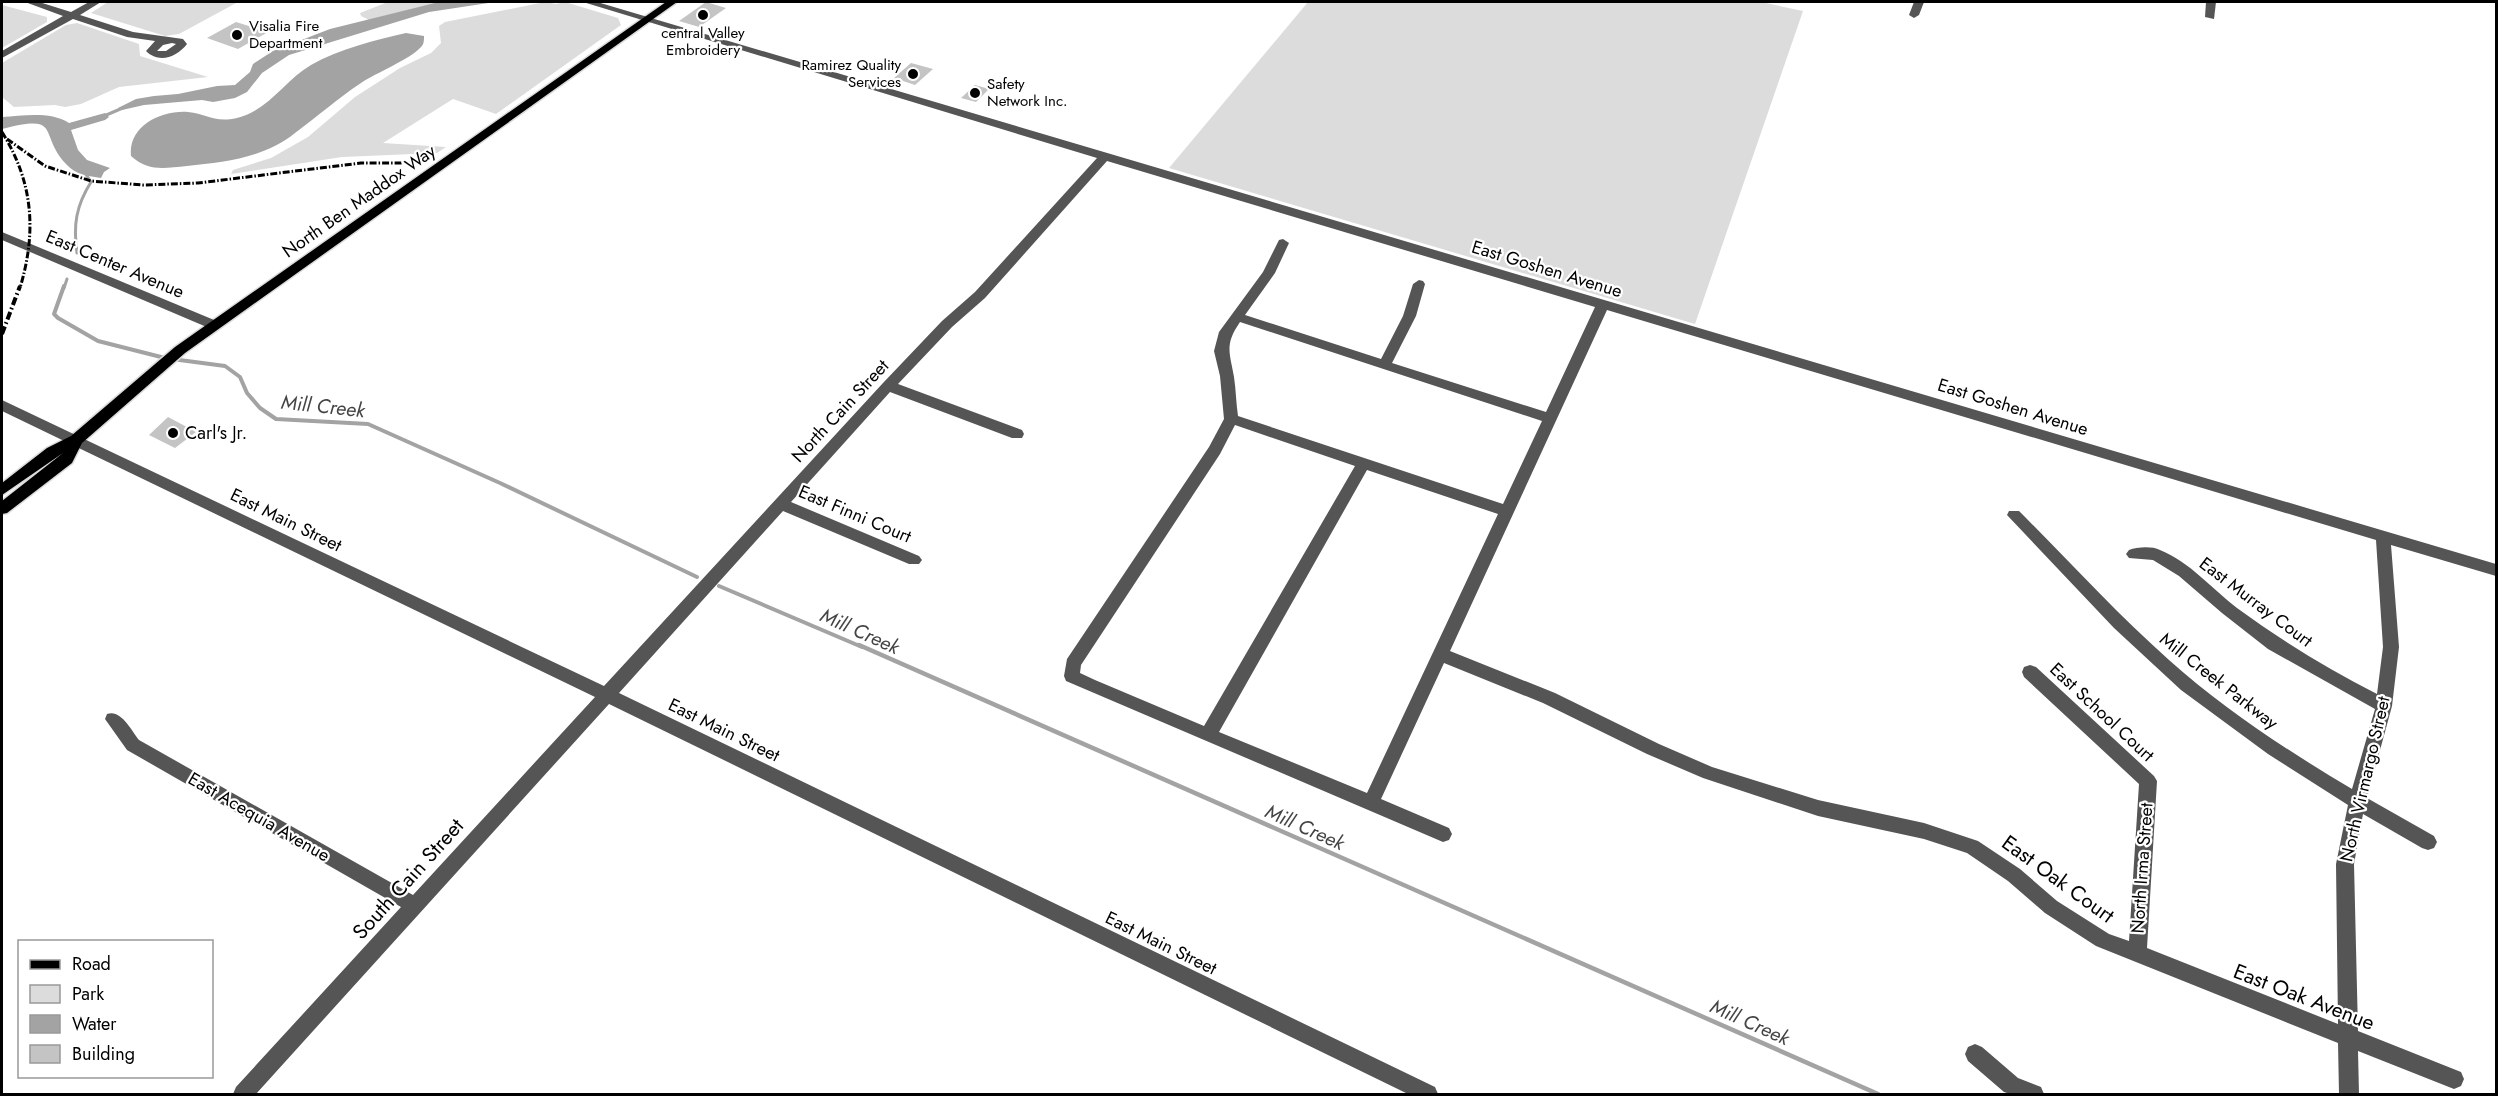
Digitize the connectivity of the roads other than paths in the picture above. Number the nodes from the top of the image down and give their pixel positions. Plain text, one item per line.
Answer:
1 (30, 2) edge
2 (96, 2) edge
3 (588, 2) edge
4 (672, 2) edge
5 (1919, 2) edge
6 (2211, 2) edge
7 (72, 15) junction
8 (1914, 15) dead end
9 (2210, 17) dead end
10 (647, 19) junction
11 (131, 35) junction
12 (2, 55) edge
13 (1105, 156) junction
14 (2, 236) edge
15 (1283, 243) dead end
16 (1419, 284) dead end
17 (1603, 304) junction
18 (1237, 317) junction
19 (214, 325) junction
20 (1384, 365) junction
21 (888, 386) junction
22 (2, 405) edge
23 (1231, 419) junction
24 (1550, 419) junction
25 (1017, 434) dead end
26 (76, 440) junction
27 (1364, 463) junction
28 (2, 490) edge
29 (780, 504) junction
30 (2, 509) edge
31 (1507, 511) junction
32 (2014, 515) dead end
33 (2383, 536) junction
34 (2134, 554) dead end
35 (914, 560) dead end
36 (2496, 570) edge
37 (1440, 654) junction
38 (2030, 672) dead end
39 (607, 695) junction
40 (2384, 706) junction
41 (113, 719) dead end
42 (1208, 735) junction
43 (2148, 781) joint
44 (1371, 803) junction
45 (2357, 803) junction
46 (1443, 834) dead end
47 (2428, 842) dead end
48 (414, 905) junction
49 (2137, 955) junction
50 (2348, 1039) junction
51 (1975, 1054) dead end
52 (2454, 1079) dead end
53 (243, 1095) edge
54 (1428, 1095) edge
55 (2034, 1095) edge
56 (2349, 1095) edge

1 - 7 street
2 - 7 street
3 - 10 street, East Goshen Avenue
4 - 10 main road, North Ben Maddox Way
5 - 8 street
6 - 9 street
7 - 11 street
7 - 12 street
10 - 13 street, East Goshen Avenue
10 - 19 main road, North Ben Maddox Way
11 - 11 street
13 - 17 street, East Goshen Avenue
13 - 21 street, North Cain Street
14 - 19 street, East Center Avenue
15 - 18 street
16 - 20 street
17 - 24 street
17 - 33 street, East Goshen Avenue
18 - 20 street
18 - 23 street
19 - 26 main road, North Ben Maddox Way
20 - 24 street
21 - 25 street
21 - 29 street, North Cain Street
22 - 26 street, East Main Street
23 - 27 street
23 - 42 street
24 - 31 street
26 - 28 main road
26 - 30 main road
26 - 39 street, East Main Street
27 - 31 street
27 - 42 street
29 - 35 street, East Finni Court
29 - 39 street, North Cain Street
31 - 37 street
32 - 45 street, Mill Creek Parkway
33 - 36 street, East Goshen Avenue
33 - 40 street, North Virmargo Street
34 - 40 street, East Murray Court
37 - 44 street
37 - 49 street, East Oak Court
38 - 43 street, East School Court
39 - 48 street, South Cain Street
39 - 54 street, East Main Street
40 - 45 street, North Virmargo Street
41 - 48 street, East Acequia Avenue
42 - 44 street
43 - 49 street, North Irma Street
44 - 46 street
45 - 47 street, Mill Creek Parkway
45 - 50 street, North Virmargo Street
48 - 53 street, South Cain Street
49 - 50 street, East Oak Avenue
50 - 52 street, East Oak Avenue
50 - 56 street, North Virmargo Street
51 - 55 street

